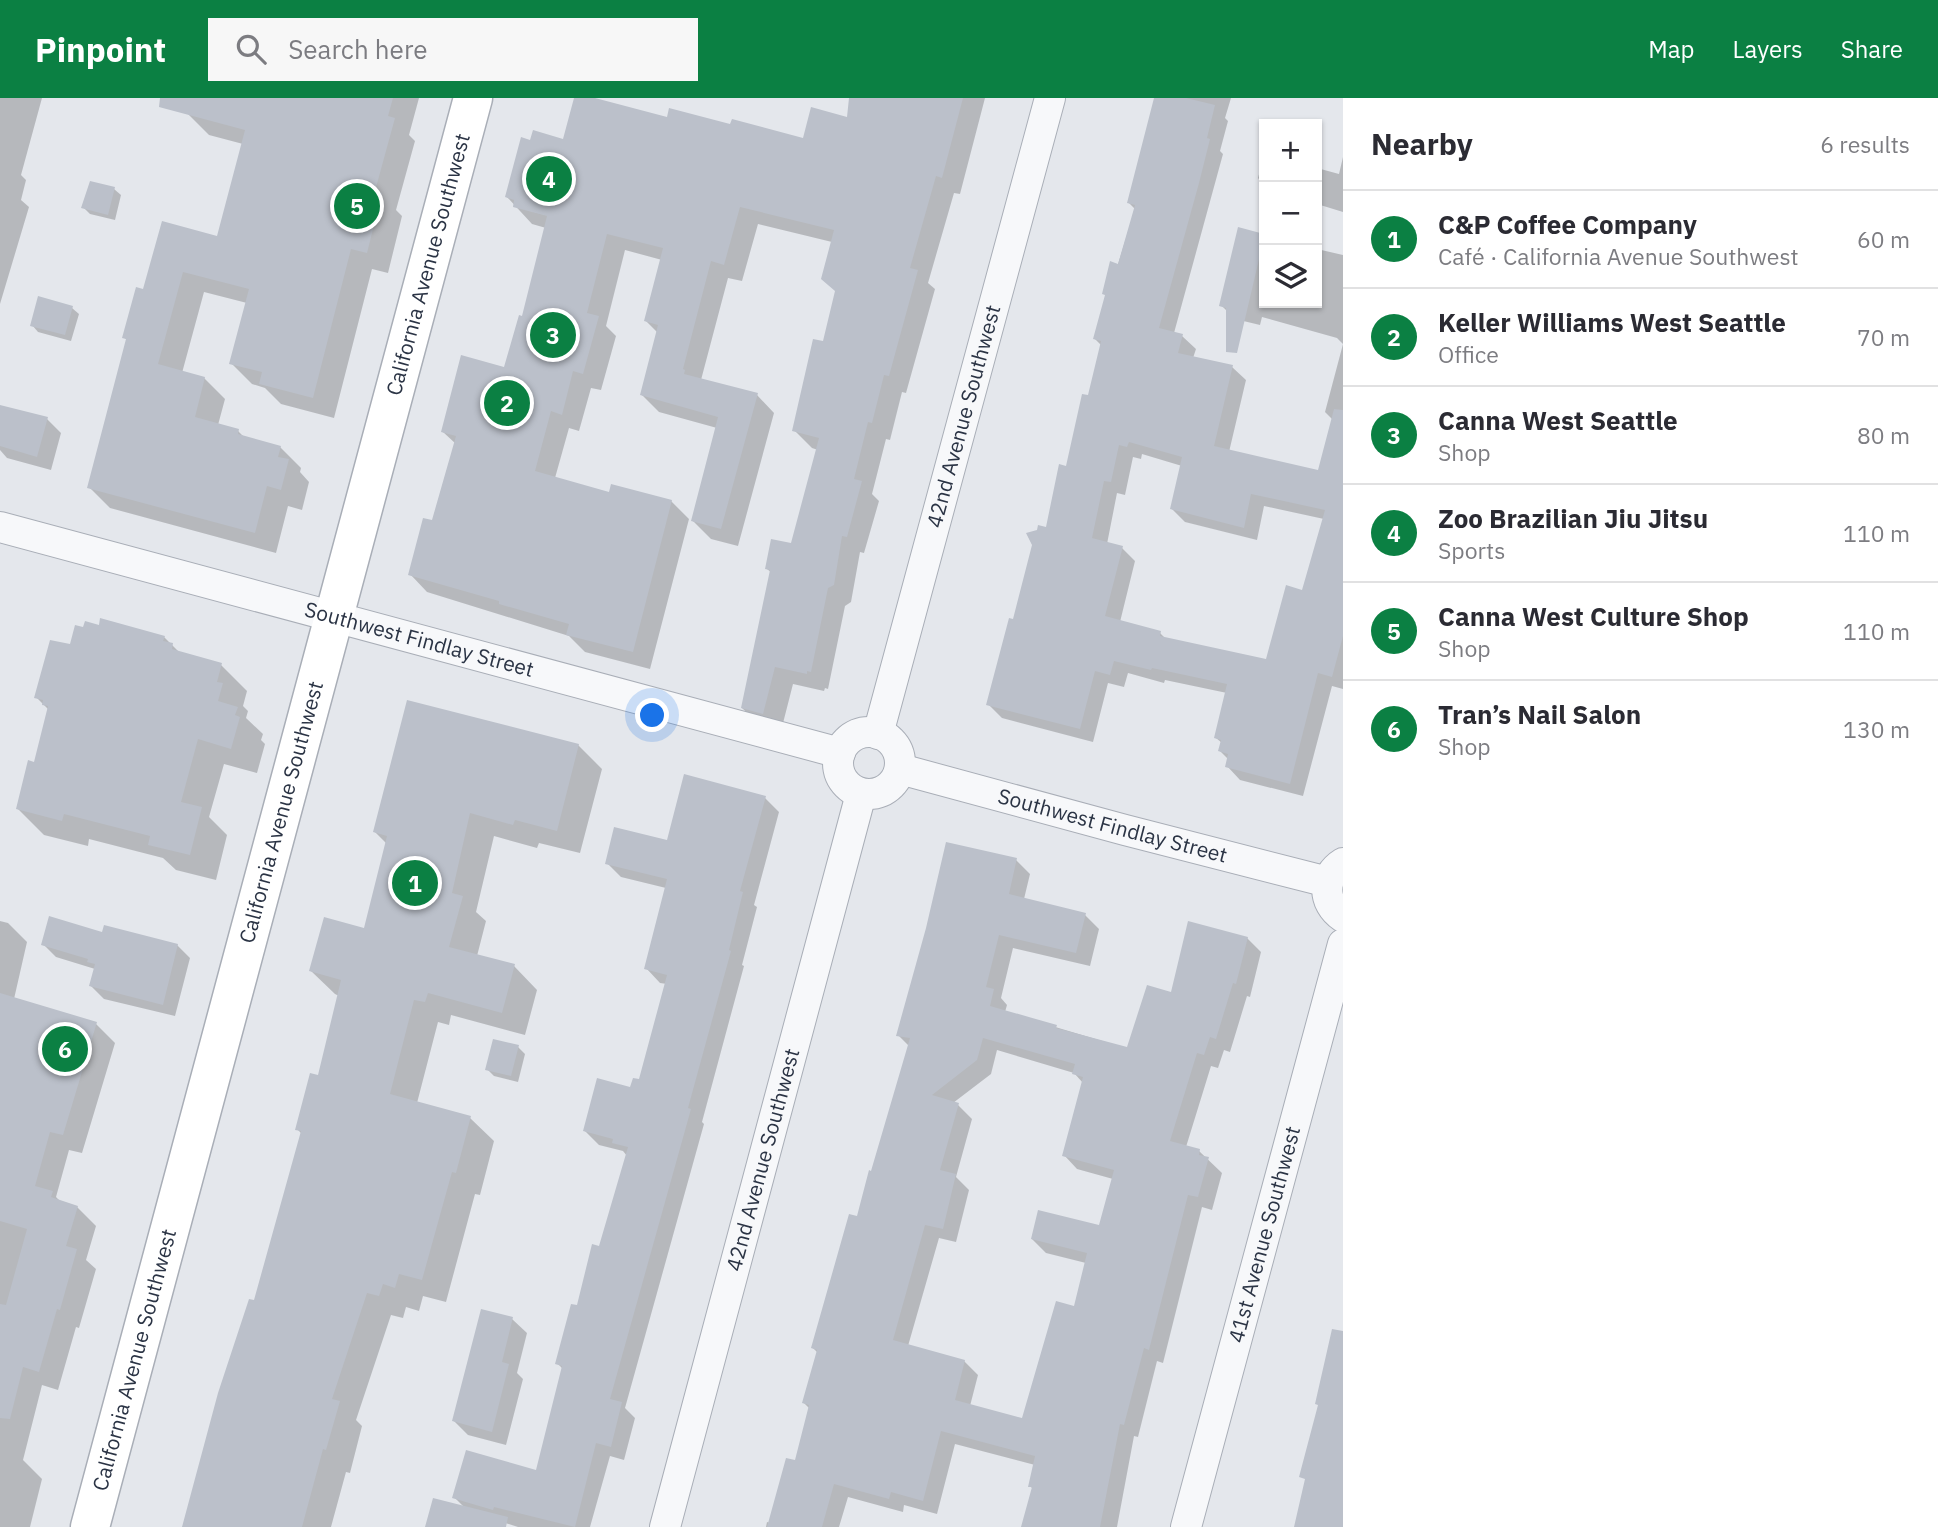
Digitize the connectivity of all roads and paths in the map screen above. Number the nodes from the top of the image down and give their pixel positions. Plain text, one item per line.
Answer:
1 (473, 98) edge
2 (1050, 98) edge
3 (0, 527) edge
4 (333, 617) junction
5 (878, 734) junction
6 (840, 753) junction
7 (900, 769) junction
8 (861, 794) junction
9 (1335, 872) edge
10 (1343, 916) edge
11 (1343, 944) edge
12 (90, 1527) edge
13 (666, 1527) edge
14 (1186, 1527) edge

1 - 4 main road, California Avenue Southwest
2 - 5 street, 42nd Avenue Southwest
3 - 4 street, Southwest Findlay Street
4 - 6 street, Southwest Findlay Street
4 - 12 main road, California Avenue Southwest
5 - 6 street
5 - 7 street
6 - 8 street
7 - 8 street
7 - 9 street, Southwest Findlay Street
8 - 13 street, 42nd Avenue Southwest
9 - 10 street
11 - 14 street, 41st Avenue Southwest

